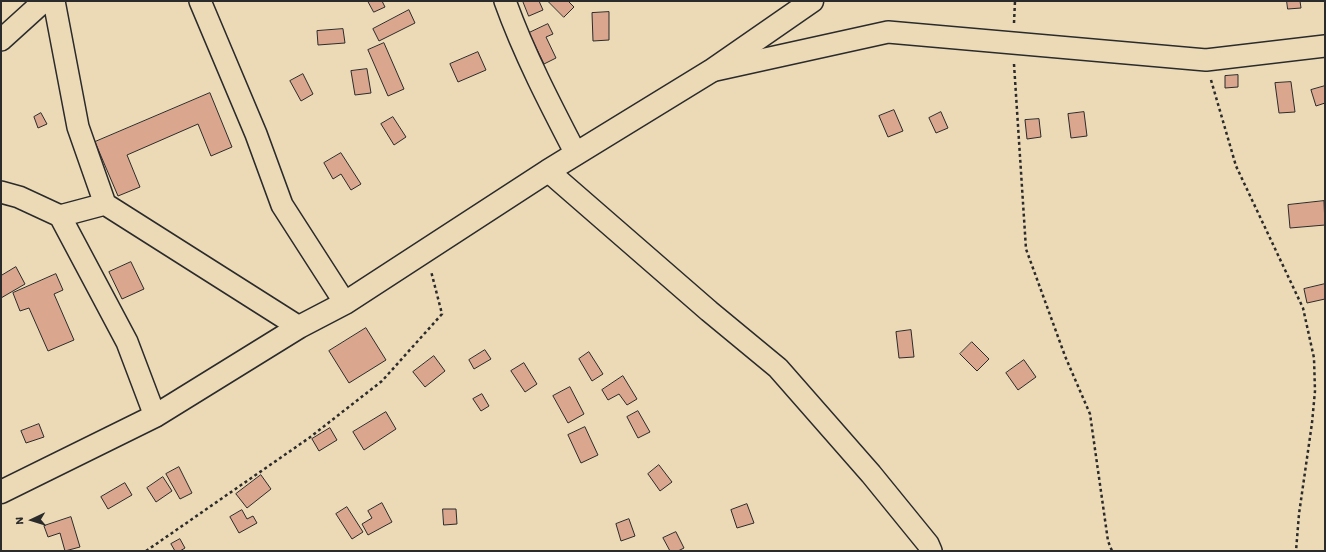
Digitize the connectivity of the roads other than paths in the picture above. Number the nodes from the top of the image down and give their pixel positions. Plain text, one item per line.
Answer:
1 (44, 1) edge
2 (54, 1) edge
3 (200, 1) edge
4 (505, 1) edge
5 (812, 1) edge
6 (1, 40) edge
7 (1325, 46) edge
8 (711, 71) junction
9 (576, 154) junction
10 (548, 171) junction
11 (1, 192) edge
12 (105, 204) junction
13 (60, 216) junction
14 (345, 303) junction
15 (299, 328) junction
16 (155, 416) junction
17 (1, 492) edge
18 (931, 551) edge

1 - 6 street
2 - 12 street
3 - 14 street
4 - 9 street
5 - 8 main road
7 - 8 street
8 - 9 main road
9 - 10 main road
10 - 14 main road
10 - 18 street
11 - 13 street
12 - 13 street
12 - 15 street
13 - 16 street
14 - 15 main road
15 - 16 main road
16 - 17 main road

